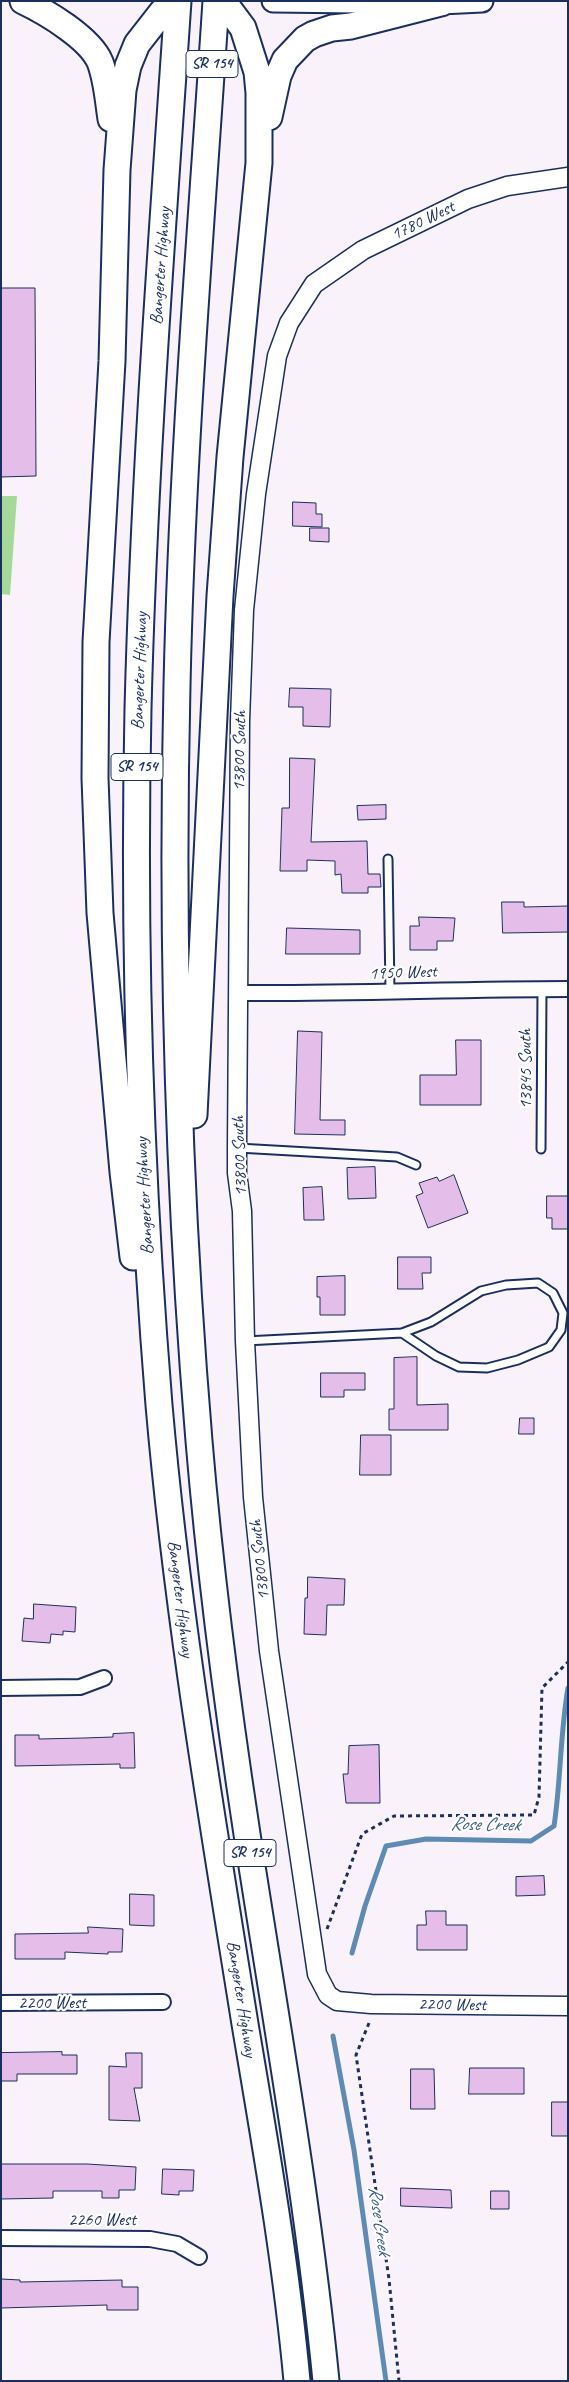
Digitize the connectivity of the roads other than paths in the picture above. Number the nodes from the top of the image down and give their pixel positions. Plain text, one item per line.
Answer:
1 (23, 1) edge
2 (174, 1) edge
3 (178, 1) edge
4 (216, 1) edge
5 (223, 1) edge
6 (273, 1) edge
7 (482, 1) edge
8 (441, 4) junction
9 (258, 163) junction
10 (117, 170) junction
11 (568, 177) edge
12 (299, 305) joint
13 (388, 860) dead end
14 (542, 988) junction
15 (568, 988) edge
16 (238, 993) junction
17 (390, 993) junction
18 (237, 1148) junction
19 (541, 1150) dead end
20 (416, 1165) dead end
21 (190, 1322) junction
22 (402, 1333) junction
23 (245, 1341) junction
24 (160, 1410) junction
25 (104, 1678) dead end
26 (1, 1688) edge
27 (163, 2002) dead end
28 (337, 2002) joint
29 (1, 2003) edge
30 (568, 2006) edge
31 (1, 2238) edge
32 (199, 2256) dead end
33 (297, 2381) edge
34 (326, 2381) edge

1 - 10 highway
2 - 10 highway
3 - 24 highway, Bangerter Highway / SR 154
4 - 21 highway, Bangerter Highway / SR 154
5 - 9 highway
6 - 8 main road
7 - 8 main road
8 - 9 highway
9 - 21 highway
10 - 24 highway
11 - 12 street, 1780 West
12 - 16 street, 13800 South
13 - 17 lane
14 - 15 street, 1950 West
14 - 17 street, 1950 West
14 - 19 lane, 13845 South
16 - 17 street, 1950 West
16 - 18 street, 13800 South
18 - 20 lane
18 - 23 street, 13800 South
21 - 34 highway, Bangerter Highway / SR 154
22 - 22 lane
22 - 23 lane
23 - 28 street, 13800 South
24 - 33 highway, Bangerter Highway / SR 154
25 - 26 street
27 - 29 street, 2200 West
28 - 30 street, 2200 West
31 - 32 street, 2260 West

